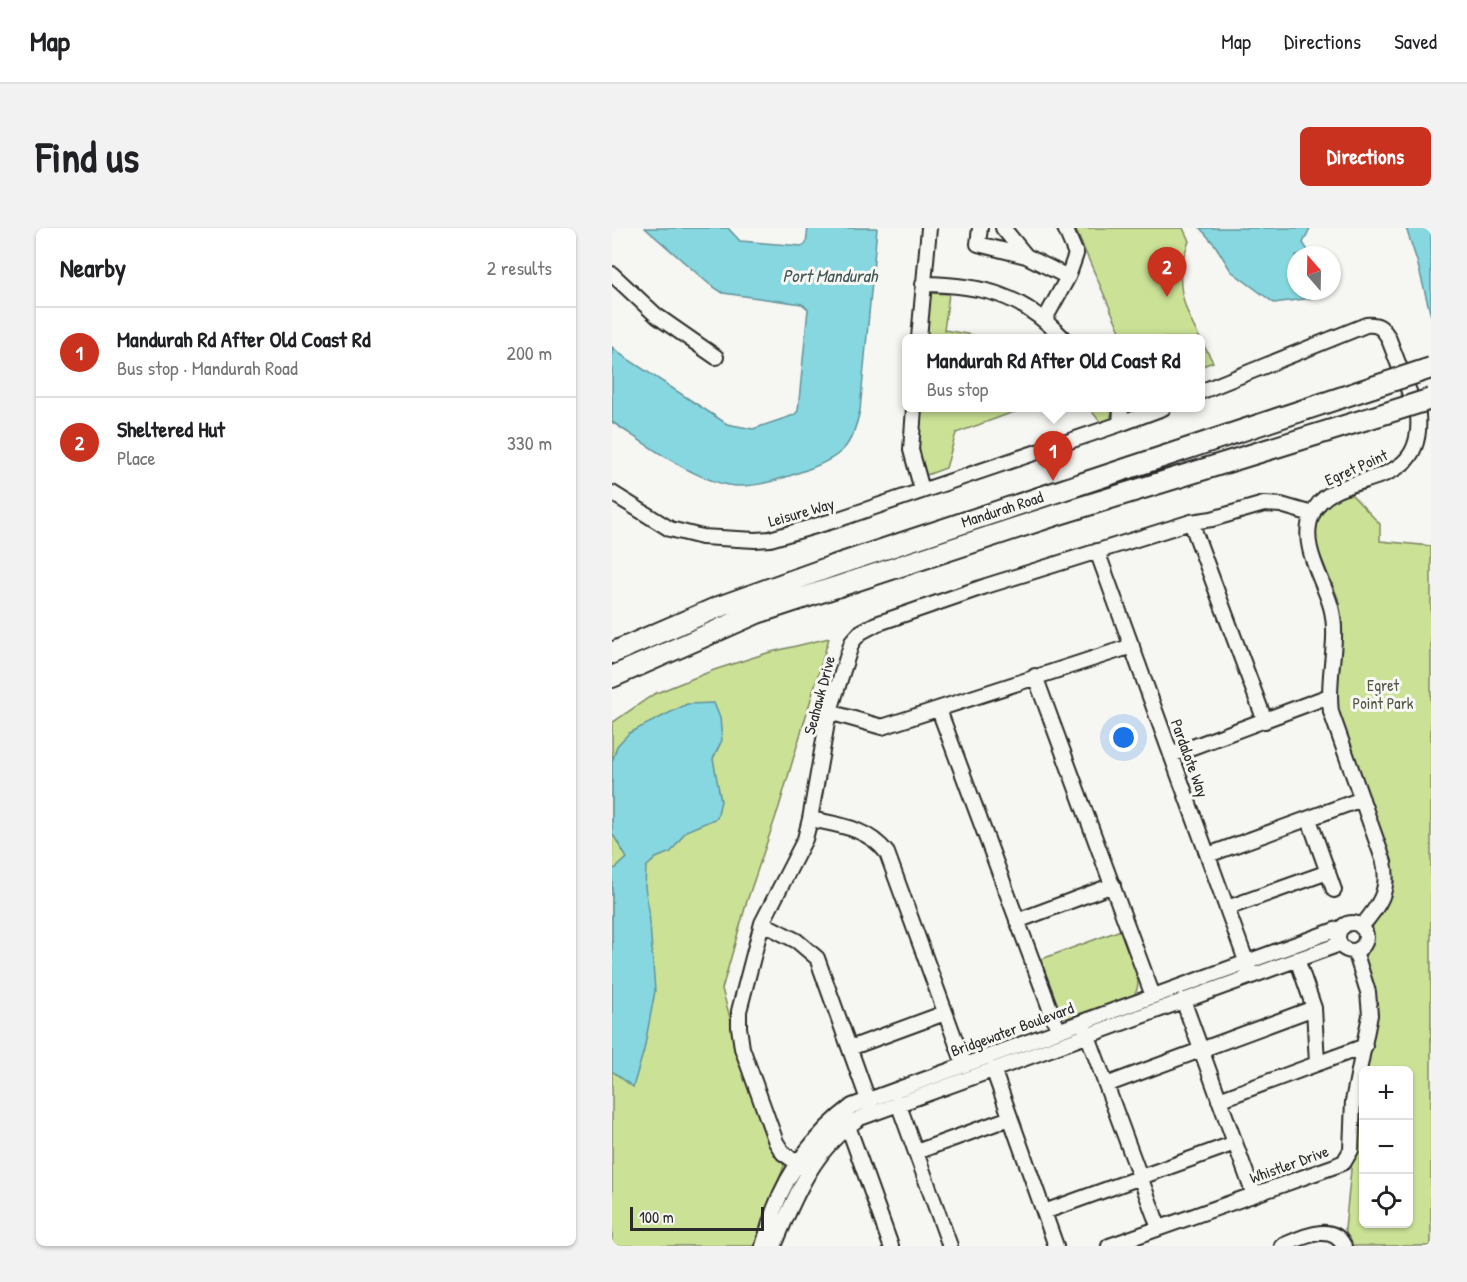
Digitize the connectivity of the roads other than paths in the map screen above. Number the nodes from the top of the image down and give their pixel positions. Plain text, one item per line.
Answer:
1 (928, 228) edge
2 (981, 228) edge
3 (1003, 228) edge
4 (1065, 228) edge
5 (1026, 256) junction
6 (612, 274) edge
7 (1068, 277) junction
8 (923, 284) junction
9 (1045, 319) junction
10 (919, 334) edge
11 (1058, 334) edge
12 (716, 357) dead end
13 (1431, 368) edge
14 (1205, 390) edge
15 (1431, 399) edge
16 (914, 412) edge
17 (1121, 412) edge
18 (1152, 412) edge
19 (1120, 424) junction
20 (922, 490) junction
21 (612, 493) edge
22 (1312, 514) junction
23 (1191, 522) junction
24 (1097, 551) junction
25 (1132, 646) junction
26 (612, 653) edge
27 (1035, 676) junction
28 (612, 677) edge
29 (1329, 696) junction
30 (939, 710) junction
31 (829, 712) junction
32 (1265, 721) junction
33 (1171, 755) junction
34 (1362, 799) junction
35 (810, 819) junction
36 (1309, 819) junction
37 (1208, 855) junction
38 (1328, 872) junction
39 (1113, 885) junction
40 (1334, 890) dead end
41 (1227, 908) junction
42 (1017, 921) junction
43 (762, 923) junction
44 (1342, 927) junction
45 (1361, 927) junction
46 (1340, 944) junction
47 (1355, 951) junction
48 (1297, 959) junction
49 (1246, 962) junction
50 (1252, 976) junction
51 (1154, 996) junction
52 (1183, 1000) junction
53 (1314, 1008) junction
54 (945, 1013) junction
55 (1083, 1021) junction
56 (1058, 1030) junction
57 (1088, 1035) junction
58 (1365, 1046) junction
59 (850, 1048) junction
60 (1202, 1050) junction
61 (964, 1064) junction
62 (1317, 1064) junction
63 (993, 1069) junction
64 (1106, 1085) junction
65 (868, 1099) junction
66 (1219, 1100) junction
67 (898, 1103) junction
68 (873, 1113) junction
69 (1010, 1118) junction
70 (848, 1126) junction
71 (1235, 1143) junction
72 (916, 1152) junction
73 (804, 1168) junction
74 (1140, 1178) junction
75 (1254, 1194) junction
76 (1044, 1212) junction
77 (1159, 1228) junction
78 (763, 1246) edge
79 (774, 1246) edge
80 (891, 1246) edge
81 (950, 1246) edge
82 (1056, 1246) edge
83 (1109, 1246) edge
84 (1283, 1246) edge
85 (1344, 1246) edge

1 - 8 street
2 - 5 street
3 - 5 street
4 - 7 street
5 - 7 street
6 - 12 street
7 - 9 street
8 - 9 street
8 - 10 street
9 - 11 street
13 - 26 highway, Mandurah Road, bridge
14 - 22 street, Egret Point
15 - 28 highway, Mandurah Road, bridge
16 - 20 street
17 - 19 street
18 - 19 street
19 - 20 street
20 - 21 street, Leisure Way
22 - 23 street, Seahawk Drive
22 - 29 street
23 - 24 street, Seahawk Drive
23 - 32 street
24 - 25 street, Pardalote Way
24 - 31 street, Seahawk Drive
25 - 27 street
25 - 33 street, Pardalote Way
27 - 30 street
27 - 39 street
29 - 32 street
29 - 34 street
30 - 31 street
30 - 42 street
31 - 35 street, Seahawk Drive
32 - 33 street
33 - 37 street, Pardalote Way
34 - 36 street
34 - 45 street
35 - 43 street, Seahawk Drive
35 - 54 street
36 - 37 street
36 - 38 street
37 - 41 street, Pardalote Way
38 - 40 street
38 - 41 street
39 - 42 street
39 - 51 street
41 - 49 street, Pardalote Way
42 - 56 street
43 - 59 street
43 - 73 street, Seahawk Drive
44 - 45 street
44 - 46 street
44 - 49 street, Bridgewater Boulevard
45 - 47 street
46 - 47 street
46 - 48 street, Bridgewater Boulevard
47 - 58 street, Whistler Drive
48 - 50 street, Bridgewater Boulevard
48 - 53 street
49 - 50 street, Pardalote Way
49 - 51 street, Bridgewater Boulevard
50 - 52 street, Bridgewater Boulevard
51 - 55 street, Bridgewater Boulevard
52 - 57 street, Bridgewater Boulevard
52 - 60 street
53 - 60 street
53 - 62 street
54 - 59 street
54 - 61 street
55 - 56 street, Bridgewater Boulevard
55 - 57 street
56 - 61 street, Bridgewater Boulevard
57 - 63 street, Bridgewater Boulevard
57 - 64 street
58 - 62 street
58 - 75 street, Whistler Drive
59 - 65 street
60 - 64 street
60 - 66 street
61 - 65 street, Bridgewater Boulevard
62 - 66 street
63 - 67 street, Bridgewater Boulevard
63 - 69 street
64 - 74 street
65 - 68 street
65 - 73 street, Bridgewater Boulevard
66 - 71 street
67 - 68 street, Bridgewater Boulevard
67 - 72 street
68 - 70 street, Bridgewater Boulevard
69 - 72 street
69 - 76 street
70 - 73 street, Bridgewater Boulevard
70 - 80 street
71 - 74 street
71 - 75 street
72 - 81 street
73 - 78 street, Bridgewater Boulevard
73 - 79 street, Bridgewater Boulevard
74 - 76 street
74 - 77 street
75 - 77 street, Whistler Drive
76 - 82 street
77 - 83 street, Whistler Drive
84 - 85 street

